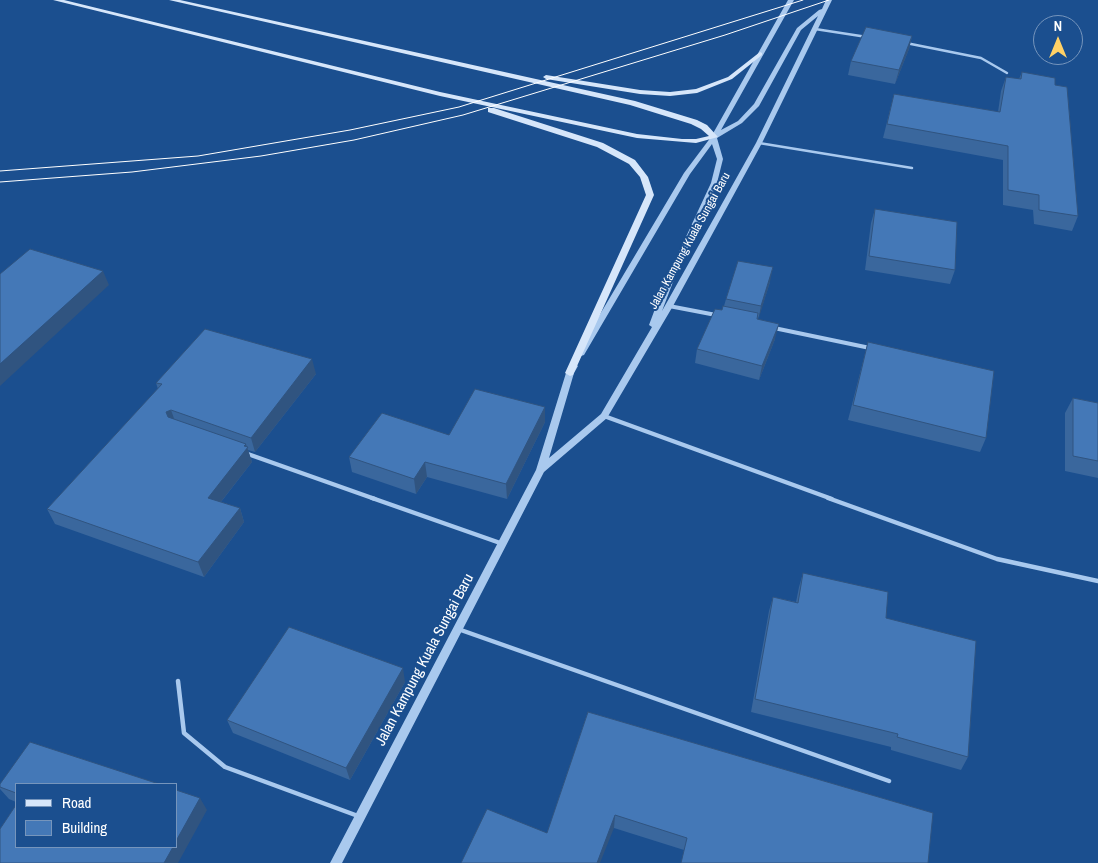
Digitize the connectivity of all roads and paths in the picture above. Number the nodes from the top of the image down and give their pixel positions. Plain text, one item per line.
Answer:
1 (56, 0) edge
2 (172, 0) edge
3 (791, 0) edge
4 (829, 0) edge
5 (825, 8) junction
6 (815, 29) junction
7 (870, 37) edge
8 (898, 42) edge
9 (760, 54) junction
10 (453, 63) junction
11 (1007, 72) dead end
12 (440, 94) junction
13 (714, 137) junction
14 (759, 143) junction
15 (912, 168) dead end
16 (669, 306) junction
17 (726, 317) edge
18 (773, 327) edge
19 (644, 347) junction
20 (876, 349) edge
21 (570, 373) junction
22 (604, 416) junction
23 (241, 451) edge
24 (541, 470) junction
25 (503, 544) junction
26 (1098, 581) edge
27 (458, 630) junction
28 (178, 681) dead end
29 (889, 781) dead end
30 (360, 816) junction
31 (336, 863) edge

1 - 12 main road
2 - 10 main road
3 - 9 street, Jalan Kampung Kuala Sungai Baru
4 - 5 street, Jalan Kampung Kuala Sungai Baru
5 - 6 street, Jalan Kampung Kuala Sungai Baru
5 - 13 street
6 - 7 lane
6 - 14 street, Jalan Kampung Kuala Sungai Baru
8 - 11 lane
9 - 10 main road
9 - 13 street, Jalan Kampung Kuala Sungai Baru
10 - 13 main road
12 - 13 main road
12 - 21 main road
13 - 19 street
13 - 21 street, Jalan Kampung Kuala Sungai Baru
14 - 15 lane
14 - 16 street, Jalan Kampung Kuala Sungai Baru
16 - 17 lane
16 - 19 street, Jalan Kampung Kuala Sungai Baru
18 - 20 lane
19 - 22 street, Jalan Kampung Kuala Sungai Baru
21 - 24 street, Jalan Kampung Kuala Sungai Baru
22 - 24 street, Jalan Kampung Kuala Sungai Baru
22 - 26 lane
23 - 25 lane
24 - 25 street, Jalan Kampung Kuala Sungai Baru
25 - 27 street, Jalan Kampung Kuala Sungai Baru
27 - 29 lane
27 - 30 street, Jalan Kampung Kuala Sungai Baru
28 - 30 lane
30 - 31 street, Jalan Kampung Kuala Sungai Baru

